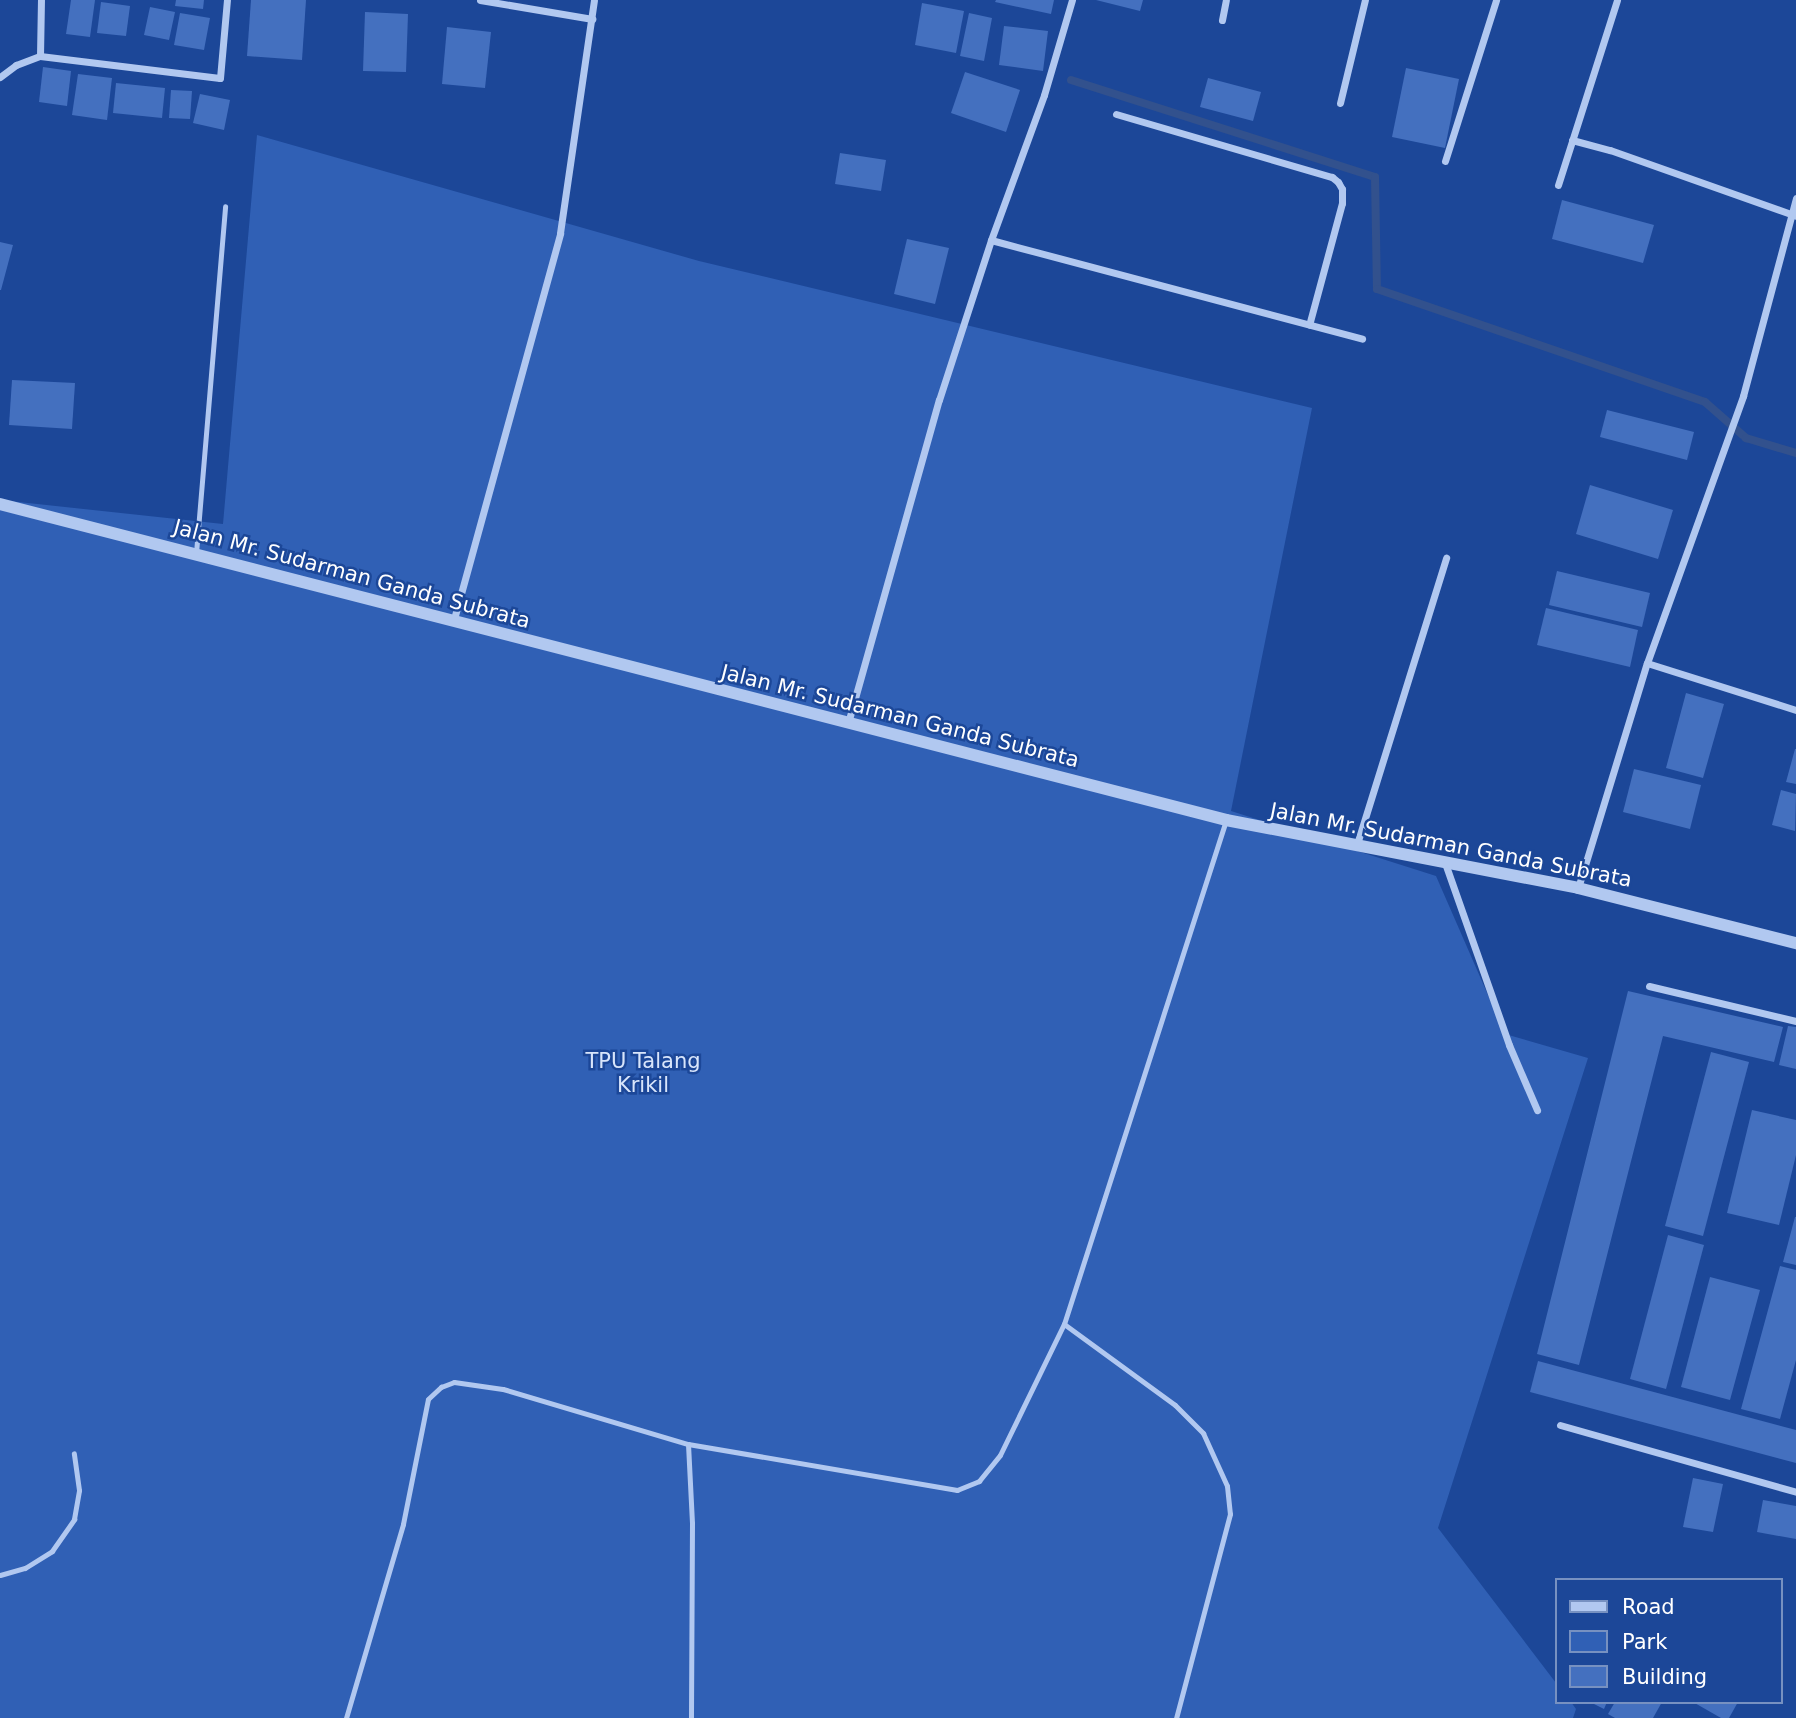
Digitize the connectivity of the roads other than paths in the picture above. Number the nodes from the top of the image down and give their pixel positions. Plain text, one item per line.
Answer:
1 (41, 0) edge
2 (227, 0) edge
3 (480, 0) edge
4 (594, 0) edge
5 (1072, 0) edge
6 (1226, 0) edge
7 (1364, 0) edge
8 (1496, 0) edge
9 (1617, 0) edge
10 (592, 19) junction
11 (1222, 20) dead end
12 (40, 56) junction
13 (0, 77) edge
14 (1340, 103) dead end
15 (1116, 114) dead end
16 (1572, 140) junction
17 (1446, 160) dead end
18 (1558, 185) dead end
19 (1796, 198) edge
20 (225, 206) dead end
21 (1793, 216) edge
22 (991, 240) junction
23 (1309, 325) junction
24 (1362, 339) dead end
25 (0, 504) edge
26 (196, 552) junction
27 (1446, 558) dead end
28 (454, 619) junction
29 (1647, 663) junction
30 (1796, 710) edge
31 (848, 723) junction
32 (1226, 820) junction
33 (1357, 844) junction
34 (1445, 862) junction
35 (1578, 888) junction
36 (1796, 943) edge
37 (1649, 986) dead end
38 (1796, 1021) edge
39 (1536, 1110) dead end
40 (1064, 1324) junction
41 (1560, 1425) dead end
42 (688, 1444) junction
43 (74, 1453) dead end
44 (1796, 1492) edge
45 (0, 1575) edge
46 (346, 1718) edge
47 (691, 1718) edge
48 (1176, 1718) edge

1 - 12 street
2 - 12 street
3 - 10 street
4 - 10 street
5 - 22 street
6 - 11 street
7 - 14 street
8 - 17 street
9 - 16 street
10 - 28 street
12 - 13 street
15 - 23 street
16 - 18 street
16 - 21 street
19 - 21 street
20 - 26 lane
21 - 29 street
22 - 23 street
22 - 31 street
23 - 24 street
25 - 26 street, Jalan Mr. Sudarman Ganda Subrata
26 - 28 street, Jalan Mr. Sudarman Ganda Subrata
27 - 33 street
28 - 31 street, Jalan Mr. Sudarman Ganda Subrata
29 - 30 street
29 - 35 street
31 - 32 street, Jalan Mr. Sudarman Ganda Subrata
32 - 33 street, Jalan Mr. Sudarman Ganda Subrata
32 - 40 lane
33 - 34 street, Jalan Mr. Sudarman Ganda Subrata
34 - 35 street, Jalan Mr. Sudarman Ganda Subrata
34 - 39 street
35 - 36 street, Jalan Mr. Sudarman Ganda Subrata
37 - 38 street
40 - 42 lane
40 - 48 lane
41 - 44 street
42 - 46 lane
42 - 47 lane
43 - 45 lane

